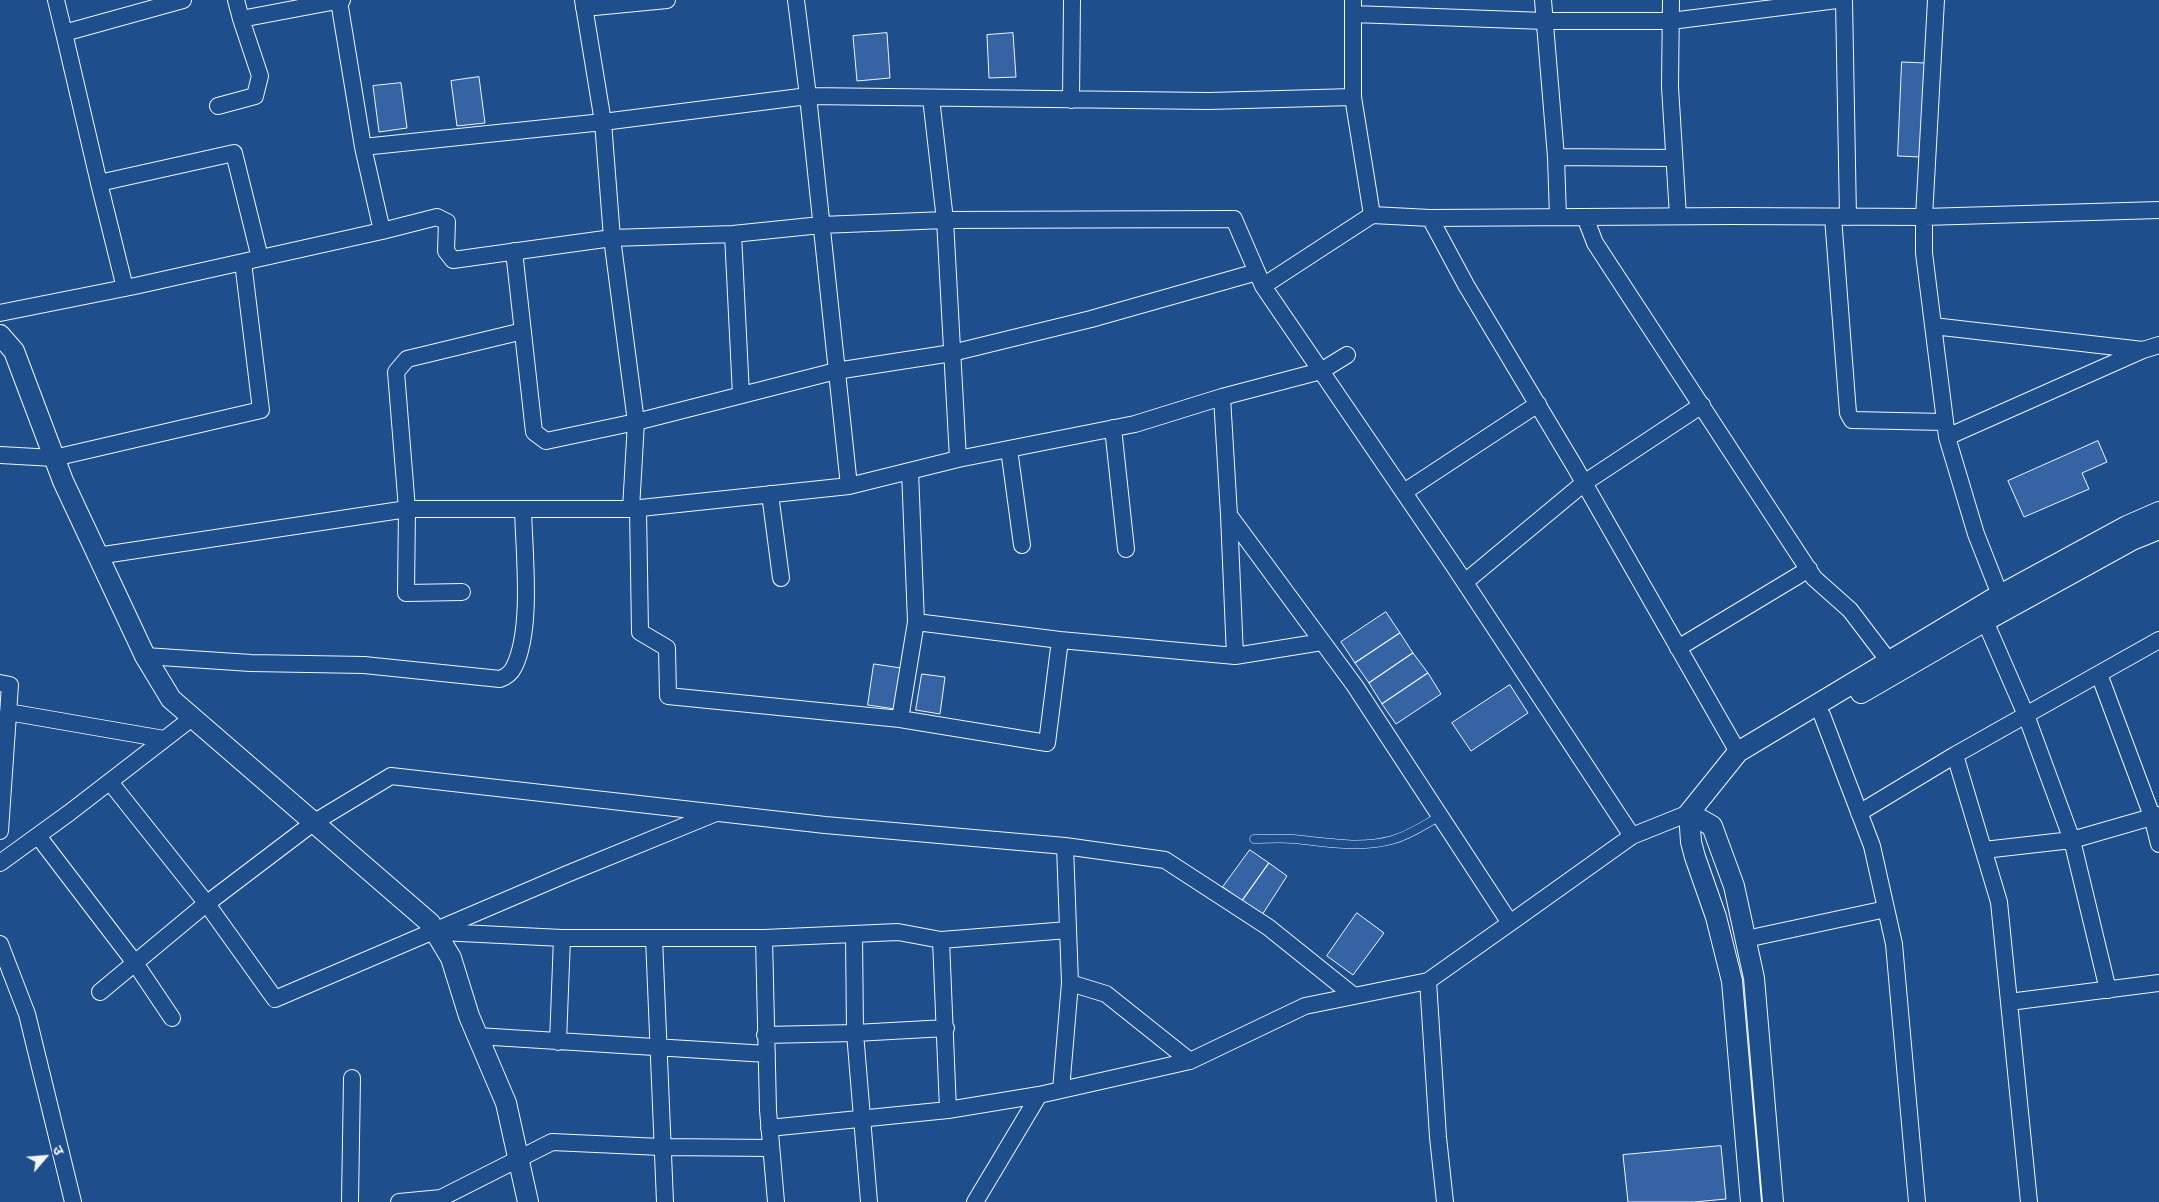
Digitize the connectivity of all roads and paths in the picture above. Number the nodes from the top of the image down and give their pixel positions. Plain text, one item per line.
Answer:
1 (56, 0) edge
2 (183, 0) edge
3 (236, 0) edge
4 (341, 0) edge
5 (667, 0) edge
6 (796, 0) edge
7 (1072, 0) edge
8 (1543, 0) edge
9 (1671, 0) edge
10 (1837, 0) edge
11 (1844, 0) edge
12 (1936, 0) edge
13 (584, 4) edge
14 (1353, 7) edge
15 (241, 19) junction
16 (1545, 21) junction
17 (1671, 21) junction
18 (64, 33) junction
19 (808, 96) junction
20 (1353, 97) junction
21 (931, 98) junction
22 (1071, 100) junction
23 (218, 106) dead end
24 (604, 122) junction
25 (364, 147) junction
26 (1556, 157) junction
27 (1674, 158) junction
28 (99, 182) junction
29 (2159, 210) edge
30 (1372, 215) junction
31 (1678, 216) junction
32 (1558, 217) junction
33 (1585, 217) junction
34 (1840, 217) junction
35 (1430, 218) junction
36 (1924, 218) junction
37 (945, 220) junction
38 (821, 225) junction
39 (382, 231) junction
40 (733, 234) junction
41 (612, 238) junction
42 (514, 252) junction
43 (260, 258) junction
44 (243, 262) junction
45 (1260, 279) junction
46 (125, 288) junction
47 (0, 313) edge
48 (1932, 326) junction
49 (523, 331) junction
50 (0, 335) edge
51 (2159, 346) edge
52 (2143, 350) junction
53 (952, 353) junction
54 (1347, 355) dead end
55 (836, 371) junction
56 (1321, 371) junction
57 (741, 396) junction
58 (1222, 397) junction
59 (1538, 404) junction
60 (1702, 405) junction
61 (636, 422) junction
62 (1113, 428) junction
63 (1946, 430) junction
64 (1009, 449) junction
65 (0, 455) edge
66 (54, 458) junction
67 (958, 459) junction
68 (910, 471) junction
69 (1584, 483) junction
70 (848, 486) junction
71 (1404, 492) junction
72 (770, 494) junction
73 (635, 508) junction
74 (407, 509) junction
75 (523, 509) junction
76 (2159, 512) edge
77 (1229, 515) junction
78 (2159, 528) edge
79 (1022, 545) dead end
80 (1126, 549) dead end
81 (97, 556) junction
82 (1809, 569) junction
83 (781, 578) dead end
84 (1465, 582) junction
85 (462, 592) dead end
86 (2000, 595) junction
87 (1985, 621) junction
88 (916, 622) junction
89 (1060, 640) junction
90 (2159, 640) edge
91 (1322, 642) junction
92 (1678, 648) junction
93 (145, 656) junction
94 (1235, 656) junction
95 (1888, 660) junction
96 (2099, 674) junction
97 (0, 683) edge
98 (8, 712) junction
99 (1822, 715) junction
100 (2026, 715) junction
101 (192, 718) junction
102 (900, 719) junction
103 (164, 739) junction
104 (1955, 756) junction
105 (1734, 757) junction
106 (110, 782) junction
107 (718, 813) junction
108 (1689, 813) junction
109 (1859, 813) junction
110 (2156, 815) edge
111 (1440, 816) junction
112 (313, 823) junction
113 (0, 831) edge
114 (38, 836) junction
115 (1632, 836) junction
116 (1254, 839) dead end
117 (2072, 840) junction
118 (2159, 844) edge
119 (1065, 846) junction
120 (1984, 850) junction
121 (0, 863) edge
122 (207, 904) junction
123 (1886, 909) junction
124 (1510, 922) junction
125 (1068, 930) junction
126 (435, 932) junction
127 (854, 934) junction
128 (562, 938) junction
129 (654, 938) junction
130 (764, 938) junction
131 (1746, 939) junction
132 (941, 940) junction
133 (0, 944) edge
134 (135, 963) junction
135 (1428, 981) junction
136 (1070, 983) junction
137 (2159, 983) edge
138 (2108, 990) junction
139 (100, 992) dead end
140 (1354, 996) junction
141 (2009, 1002) junction
142 (172, 1018) dead end
143 (946, 1028) junction
144 (855, 1033) junction
145 (765, 1035) junction
146 (477, 1036) junction
147 (558, 1042) junction
148 (660, 1048) junction
149 (766, 1054) junction
150 (1190, 1061) junction
151 (352, 1078) dead end
152 (1061, 1090) junction
153 (1039, 1095) junction
154 (948, 1110) junction
155 (862, 1120) junction
156 (769, 1128) junction
157 (661, 1147) junction
158 (771, 1148) junction
159 (518, 1160) junction
160 (73, 1202) edge
161 (353, 1202) edge
162 (399, 1202) edge
163 (528, 1202) edge
164 (664, 1202) edge
165 (776, 1202) edge
166 (869, 1202) edge
167 (975, 1202) edge
168 (1446, 1202) edge
169 (1751, 1202) edge
170 (1773, 1202) edge
171 (1917, 1202) edge
172 (2029, 1202) edge

1 - 18 street
2 - 18 street
3 - 15 street
4 - 15 street
4 - 25 street
5 - 13 street
6 - 19 street
7 - 22 street
8 - 16 street
9 - 17 street
10 - 17 street
11 - 34 street
12 - 36 street
13 - 24 street
14 - 16 street
14 - 20 street
15 - 23 street
16 - 17 street
16 - 26 street
17 - 27 street
18 - 28 street
19 - 21 street
19 - 24 street
19 - 38 street
20 - 22 street
20 - 30 street
21 - 22 street
21 - 37 street
24 - 25 street
24 - 41 street
25 - 39 street
26 - 27 street
26 - 32 street
27 - 31 street
28 - 43 street
28 - 46 street
29 - 36 street
30 - 35 street
30 - 45 street
31 - 33 street
31 - 34 street
32 - 33 street
32 - 35 street
33 - 60 street
34 - 36 street
34 - 63 street
35 - 59 street
36 - 48 street
37 - 38 street
37 - 45 street
37 - 53 street
38 - 40 street
38 - 55 street
39 - 42 street
39 - 43 street
40 - 41 street
40 - 57 street
41 - 42 street
41 - 61 street
42 - 49 street
43 - 44 street
44 - 46 street
44 - 66 street
45 - 53 street
45 - 56 street
46 - 47 street
48 - 52 street
48 - 63 street
49 - 61 street
49 - 74 street
50 - 66 street
51 - 52 street
52 - 63 street
53 - 55 street
53 - 67 street
54 - 56 street
55 - 57 street
55 - 70 street
56 - 58 street
56 - 71 street
57 - 61 street
58 - 62 street
58 - 77 street
59 - 69 street
59 - 71 street
60 - 69 street
60 - 82 street
61 - 73 street
62 - 64 street
62 - 80 street
63 - 86 street
64 - 67 street
64 - 79 street
65 - 66 street
66 - 81 street
67 - 68 street
68 - 70 street
68 - 88 street
69 - 84 street
69 - 92 street
70 - 72 street
71 - 84 street
72 - 73 street
72 - 83 street
73 - 75 street
73 - 102 street
74 - 75 street
74 - 81 street
74 - 85 street
75 - 93 street
76 - 86 street
77 - 91 street
77 - 94 street
78 - 87 street
81 - 93 street
82 - 92 street
82 - 95 street
84 - 115 street
86 - 95 street
87 - 99 street
87 - 100 street
88 - 89 street
88 - 102 street
89 - 94 street
89 - 102 street
90 - 96 street
91 - 94 street
91 - 111 street
92 - 105 street
93 - 101 street
95 - 105 street
96 - 100 street
96 - 110 street
97 - 98 street
98 - 103 street
98 - 113 street
99 - 105 street
99 - 109 street
100 - 104 street
100 - 117 street
101 - 103 street
101 - 112 street
103 - 106 street
104 - 109 street
104 - 120 street
105 - 108 street
106 - 114 street
106 - 122 street
107 - 112 street
107 - 119 street
107 - 126 street
108 - 115 street
108 - 131 street
108 - 169 street
109 - 123 street
110 - 117 street
110 - 118 street
111 - 116 lane
111 - 124 street
112 - 122 street
112 - 126 street
114 - 121 street
114 - 134 street
115 - 124 street
117 - 120 street
117 - 138 street
119 - 125 street
119 - 140 street
120 - 141 street
122 - 126 street
122 - 134 street
123 - 131 street
123 - 171 street
124 - 135 street
125 - 132 street
125 - 136 street
126 - 128 street
126 - 146 street
127 - 130 street
127 - 132 street
127 - 144 street
128 - 129 street
128 - 147 street
129 - 130 street
129 - 148 street
130 - 145 street
131 - 170 street
132 - 143 street
133 - 160 street
134 - 139 street
134 - 142 street
135 - 140 street
135 - 168 street
136 - 150 street
136 - 152 street
137 - 138 street
138 - 141 street
140 - 150 street
141 - 172 street
143 - 144 street
143 - 154 street
144 - 145 street
144 - 155 street
145 - 149 street
146 - 147 street
146 - 159 street
147 - 148 street
148 - 149 street
148 - 157 street
149 - 156 street
150 - 152 street
151 - 161 street
152 - 153 street
153 - 154 street
153 - 167 street
154 - 155 street
155 - 156 street
155 - 166 street
156 - 158 street
157 - 158 street
157 - 159 street
157 - 164 street
158 - 165 street
159 - 162 street
159 - 163 street

